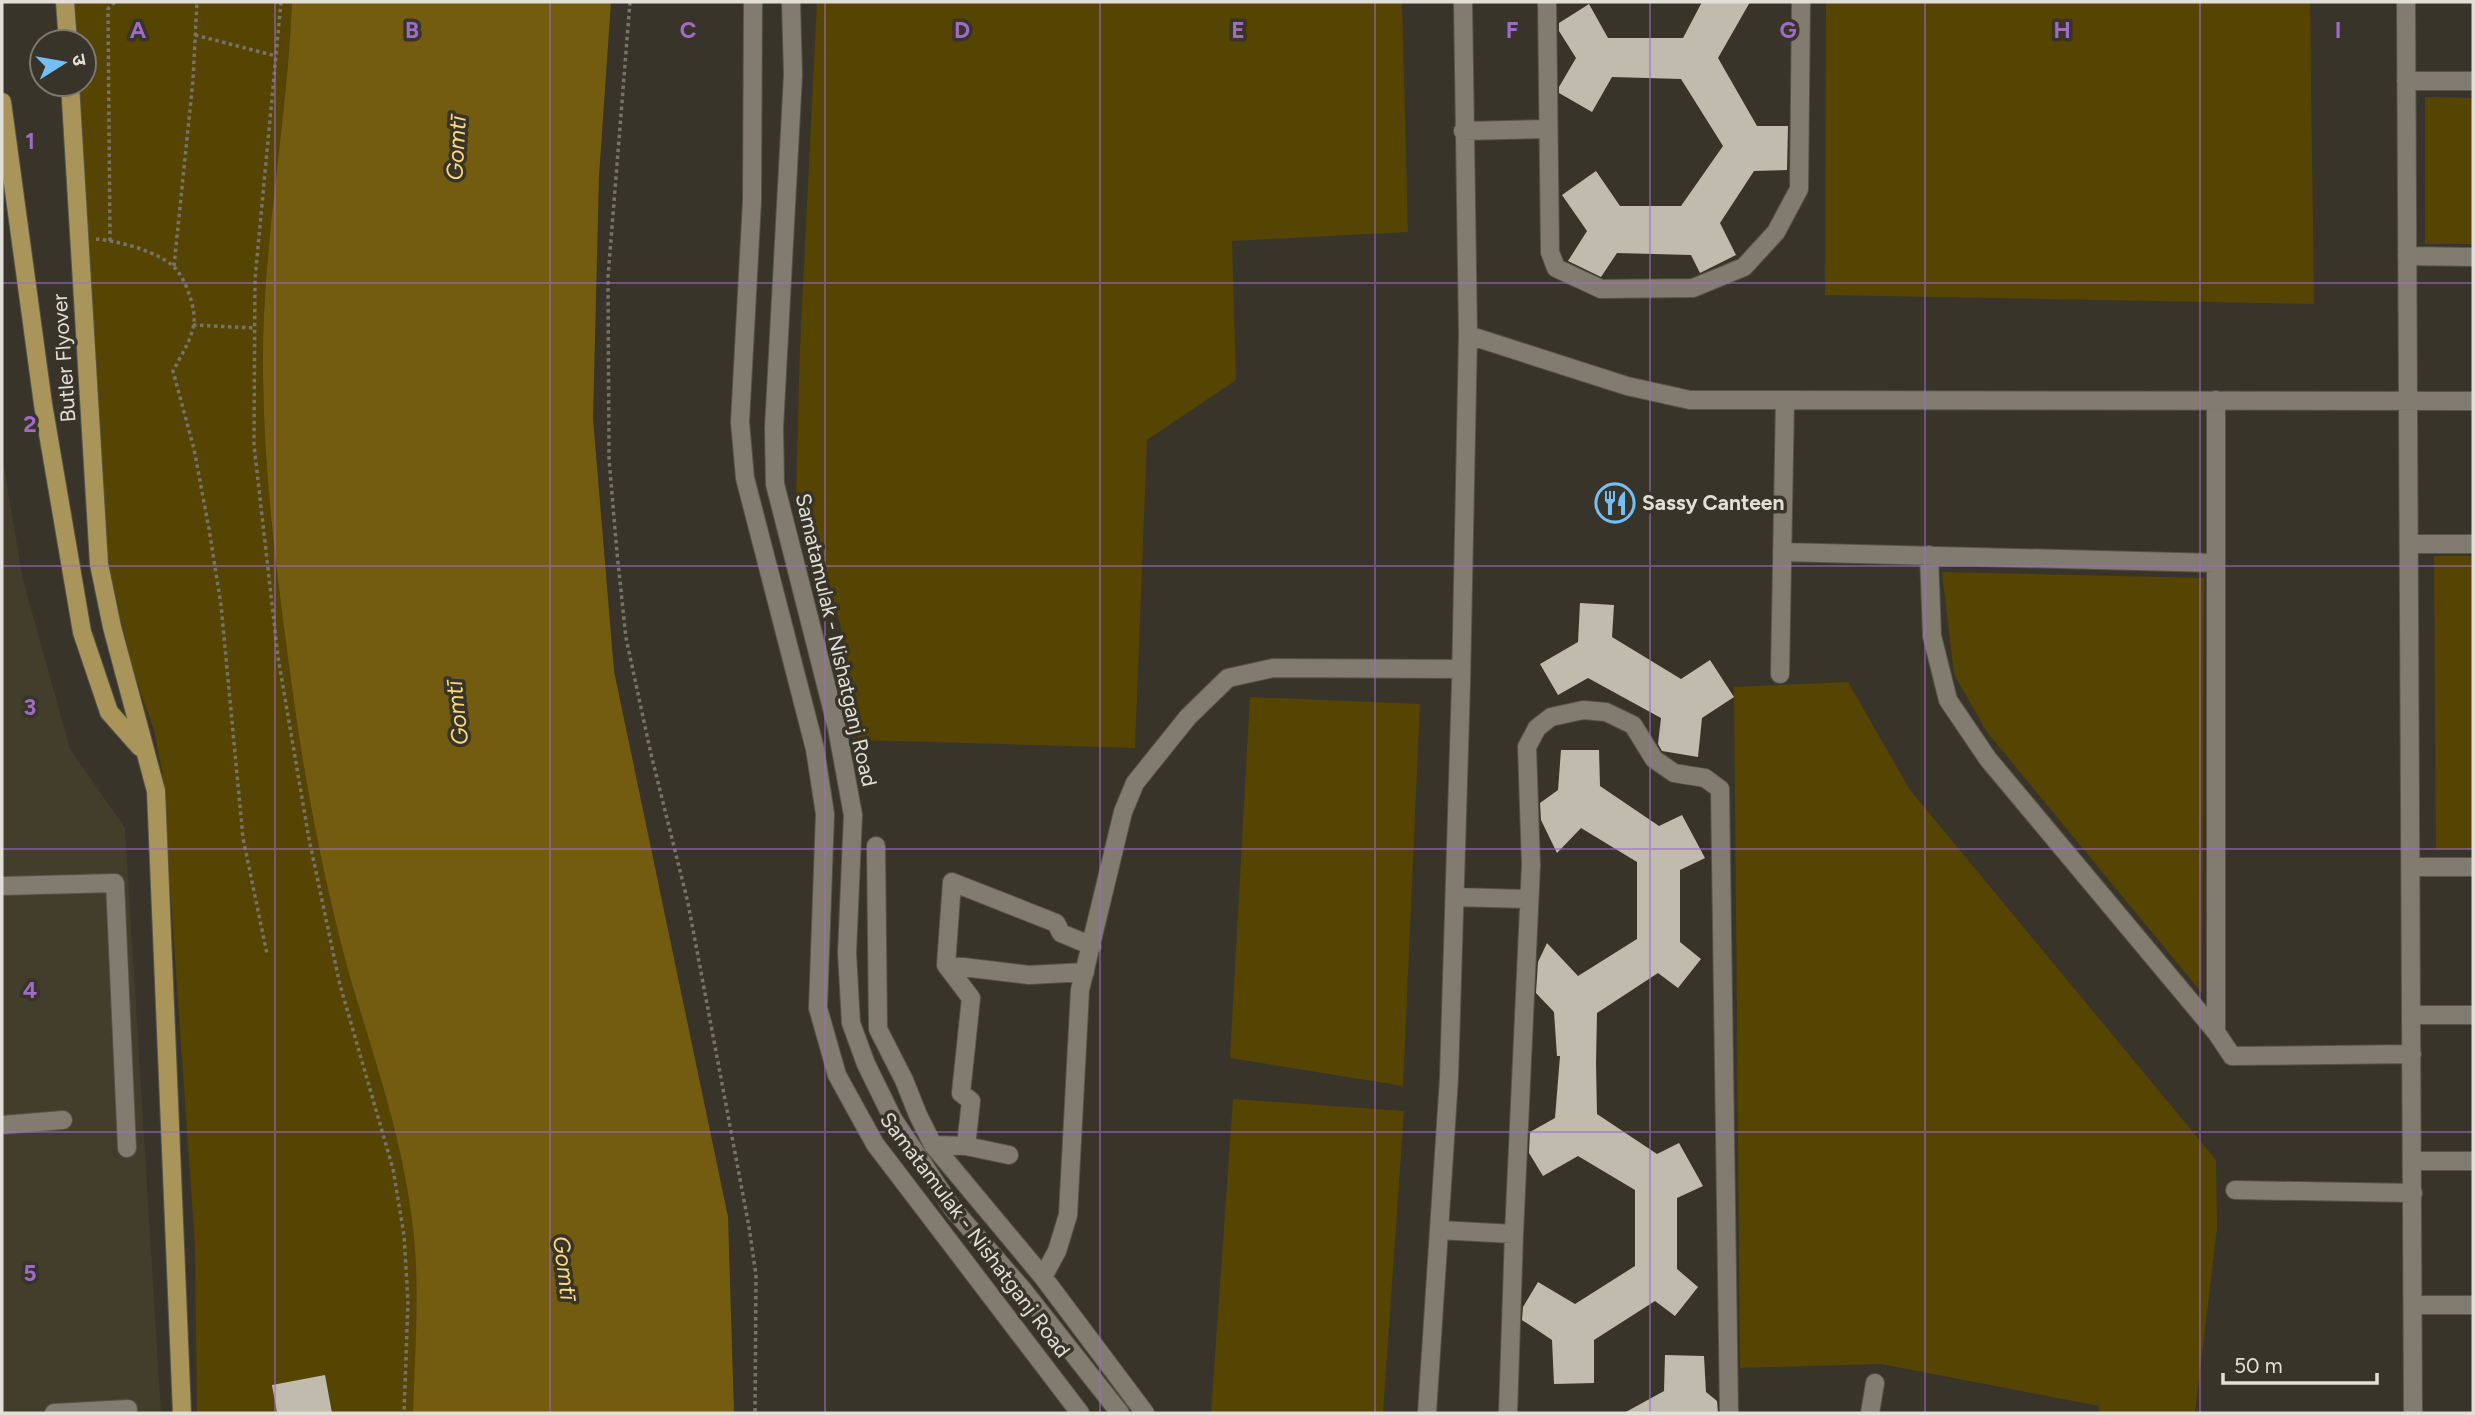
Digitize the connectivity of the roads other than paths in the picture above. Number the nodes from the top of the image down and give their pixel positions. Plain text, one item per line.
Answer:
1 (65, 2) edge
2 (753, 2) edge
3 (791, 2) edge
4 (1462, 2) edge
5 (1547, 2) edge
6 (1801, 2) edge
7 (2406, 2) edge
8 (67, 28) edge
9 (2406, 81) junction
10 (2473, 81) edge
11 (71, 98) edge
12 (2, 102) edge
13 (1548, 129) junction
14 (1463, 131) junction
15 (2407, 256) junction
16 (2473, 257) edge
17 (1468, 335) junction
18 (1785, 400) junction
19 (2216, 400) junction
20 (2473, 401) edge
21 (2409, 402) junction
22 (2410, 544) junction
23 (2473, 544) edge
24 (1782, 552) junction
25 (1929, 555) junction
26 (2216, 563) junction
27 (112, 627) junction
28 (82, 632) junction
29 (1461, 669) junction
30 (1780, 674) dead end
31 (143, 750) junction
32 (876, 846) dead end
33 (2411, 867) junction
34 (2473, 867) edge
35 (2, 886) edge
36 (1455, 897) junction
37 (1530, 898) junction
38 (1092, 946) junction
39 (946, 965) junction
40 (1085, 972) junction
41 (2412, 1015) junction
42 (2473, 1015) edge
43 (2216, 1032) junction
44 (2412, 1054) junction
45 (63, 1120) dead end
46 (2, 1125) edge
47 (933, 1146) junction
48 (966, 1146) junction
49 (127, 1148) dead end
50 (1009, 1155) dead end
51 (2413, 1161) junction
52 (2473, 1161) edge
53 (2235, 1190) dead end
54 (2413, 1193) junction
55 (1439, 1230) junction
56 (1514, 1234) junction
57 (1043, 1277) junction
58 (2413, 1304) junction
59 (2473, 1305) edge
60 (1875, 1382) dead end
61 (128, 1409) dead end
62 (54, 1413) edge
63 (182, 1413) edge
64 (1080, 1413) edge
65 (1120, 1413) edge
66 (1145, 1413) edge
67 (1427, 1413) edge
68 (1508, 1413) edge
69 (1729, 1413) edge
70 (1870, 1413) edge
71 (2413, 1413) edge

1 - 8 main road
2 - 64 street, Samatamulak - Nishatganj Road
3 - 65 street, Samatamulak - Nishatganj Road
4 - 14 street
5 - 13 street
6 - 13 street
7 - 9 street
9 - 10 street
9 - 15 street
11 - 27 main road, Butler Flyover
12 - 28 main road
13 - 14 street
14 - 17 street
15 - 16 street
15 - 21 street
17 - 18 street
17 - 29 street
18 - 19 street
18 - 24 street
19 - 21 street
19 - 26 street
20 - 21 street
21 - 22 street
22 - 23 street
22 - 33 street
24 - 25 street
24 - 30 street
25 - 26 street
25 - 43 street
26 - 43 street
27 - 28 main road
27 - 31 main road, Butler Flyover
28 - 31 main road
29 - 36 street
29 - 38 street
31 - 63 main road, Butler Flyover
32 - 47 street
33 - 34 street
33 - 41 street
35 - 49 street
36 - 37 street
36 - 55 street
37 - 56 street
37 - 69 street
38 - 39 street
38 - 40 street
39 - 40 street
39 - 48 street
40 - 57 street
41 - 42 street
41 - 44 street
43 - 44 street
44 - 51 street
45 - 46 street
47 - 48 street
47 - 57 street
48 - 50 street
51 - 52 street
51 - 54 street
53 - 54 street
54 - 58 street
55 - 56 street
55 - 67 street
56 - 68 street
57 - 66 street
58 - 59 street
58 - 71 street
60 - 70 street
61 - 62 street

